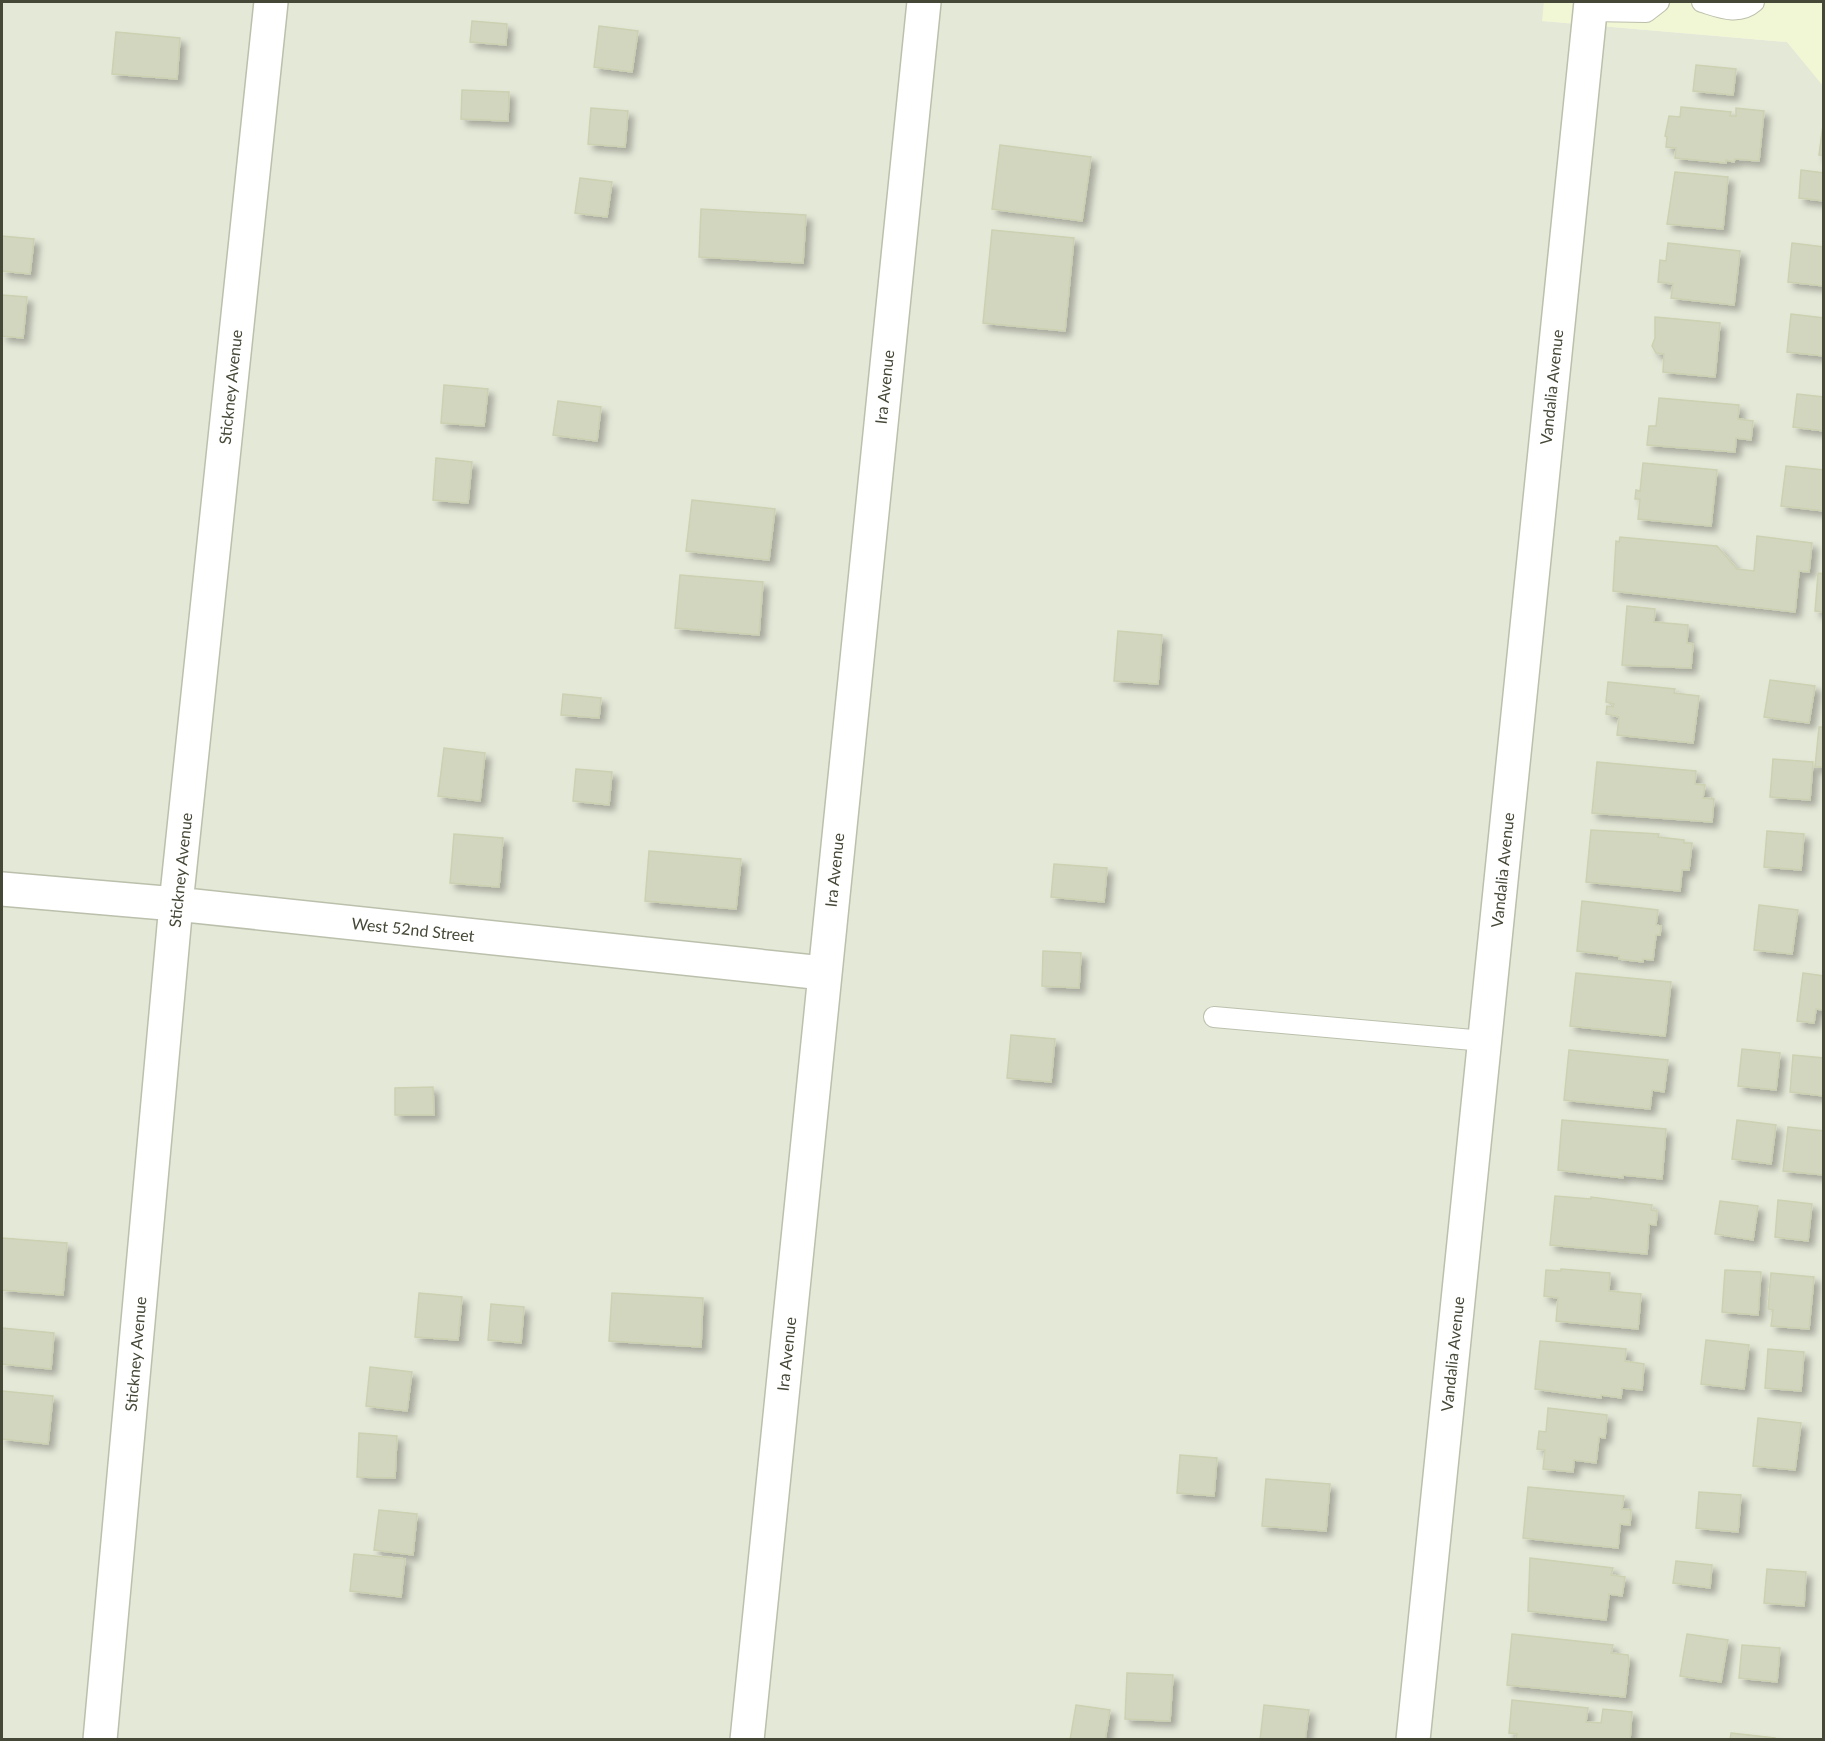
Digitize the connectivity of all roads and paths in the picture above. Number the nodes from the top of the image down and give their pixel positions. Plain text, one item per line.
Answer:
1 (271, 2) edge
2 (924, 2) edge
3 (1659, 2) edge
4 (1702, 2) edge
5 (1754, 2) edge
6 (1590, 6) edge
7 (2, 890) edge
8 (176, 904) junction
9 (823, 973) junction
10 (1214, 1017) dead end
11 (1484, 1041) junction
12 (100, 1740) edge
13 (747, 1740) edge
14 (1413, 1740) edge

1 - 8 street, Stickney Avenue
2 - 9 street, Ira Avenue
3 - 6 lane
4 - 5 lane
6 - 11 street, Vandalia Avenue
7 - 8 street, West 52nd Street
8 - 9 street, West 52nd Street
8 - 12 street, Stickney Avenue
9 - 13 street, Ira Avenue
10 - 11 lane
11 - 14 street, Vandalia Avenue

